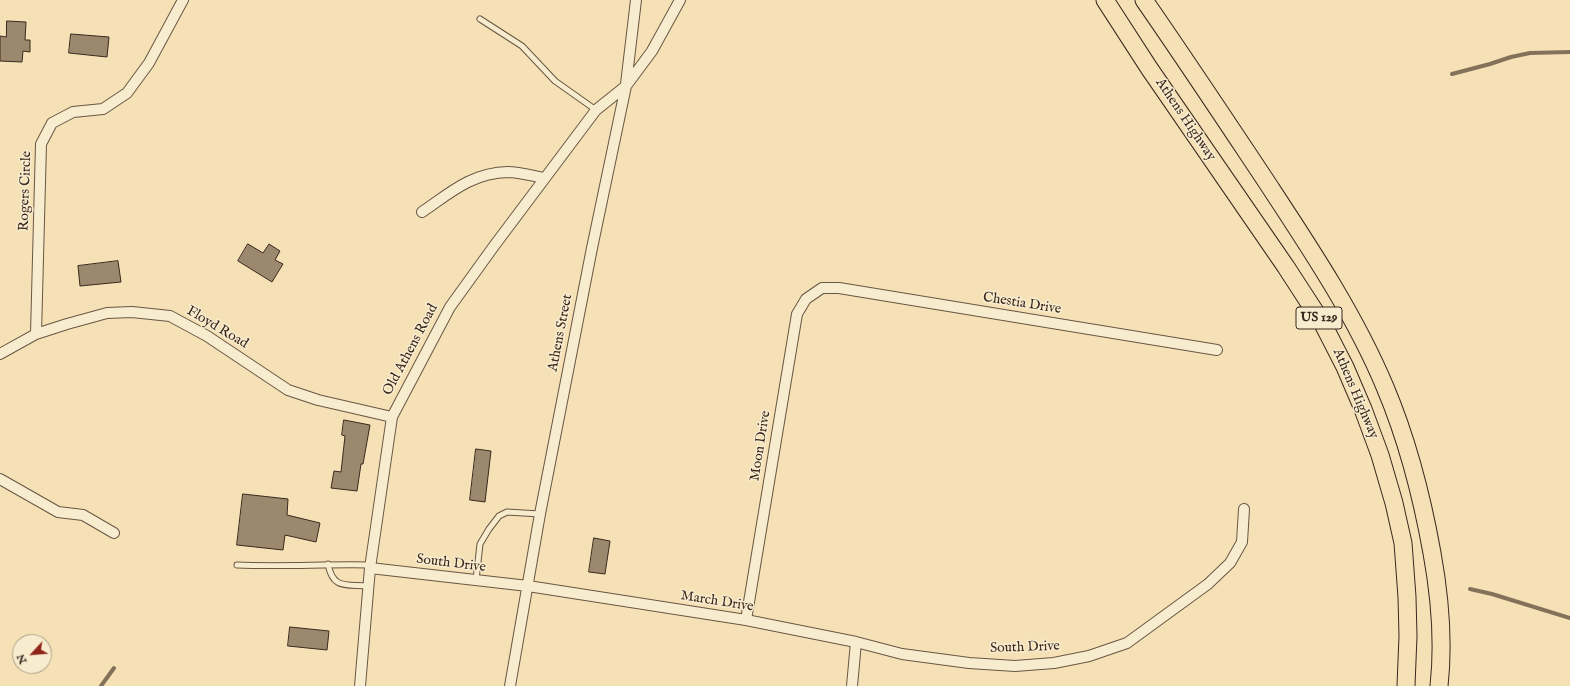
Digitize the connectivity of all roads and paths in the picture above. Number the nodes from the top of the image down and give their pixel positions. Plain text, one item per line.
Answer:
1 (183, 0) edge
2 (636, 0) edge
3 (680, 0) edge
4 (1105, 0) edge
5 (1144, 0) edge
6 (480, 19) dead end
7 (626, 86) junction
8 (596, 110) junction
9 (544, 178) junction
10 (422, 212) dead end
11 (822, 288) joint
12 (36, 334) junction
13 (1217, 350) dead end
14 (0, 354) edge
15 (392, 417) junction
16 (0, 479) edge
17 (1244, 510) dead end
18 (540, 514) junction
19 (114, 533) dead end
20 (328, 564) junction
21 (237, 565) dead end
22 (370, 567) junction
23 (476, 580) junction
24 (368, 586) junction
25 (528, 586) junction
26 (746, 620) junction
27 (856, 642) junction
28 (360, 686) edge
29 (510, 686) edge
30 (852, 686) edge
31 (1406, 686) edge
32 (1439, 686) edge

1 - 12 street, Rogers Circle
2 - 7 street
3 - 7 street, Athens Street
4 - 31 highway, Athens Highway / US 129
5 - 32 highway, Athens Highway / US 129
6 - 8 lane
7 - 8 street, Old Athens Road
7 - 18 street, Athens Street
8 - 9 street, Old Athens Road
9 - 10 street
9 - 15 street, Old Athens Road
11 - 13 street, Chestia Drive
11 - 26 street, Moon Drive
12 - 14 street, Floyd Road
12 - 15 street, Floyd Road
15 - 22 street, Old Athens Road
16 - 19 street
17 - 27 street, South Drive
18 - 23 lane
18 - 25 street, Athens Street
20 - 21 lane
20 - 22 lane
20 - 24 lane
22 - 23 street, South Drive
22 - 24 street, Old Athens Road
23 - 25 street, South Drive
24 - 28 street, Old Athens Road
25 - 26 street, March Drive
25 - 29 street, Athens Street
26 - 27 street, March Drive
27 - 30 street

